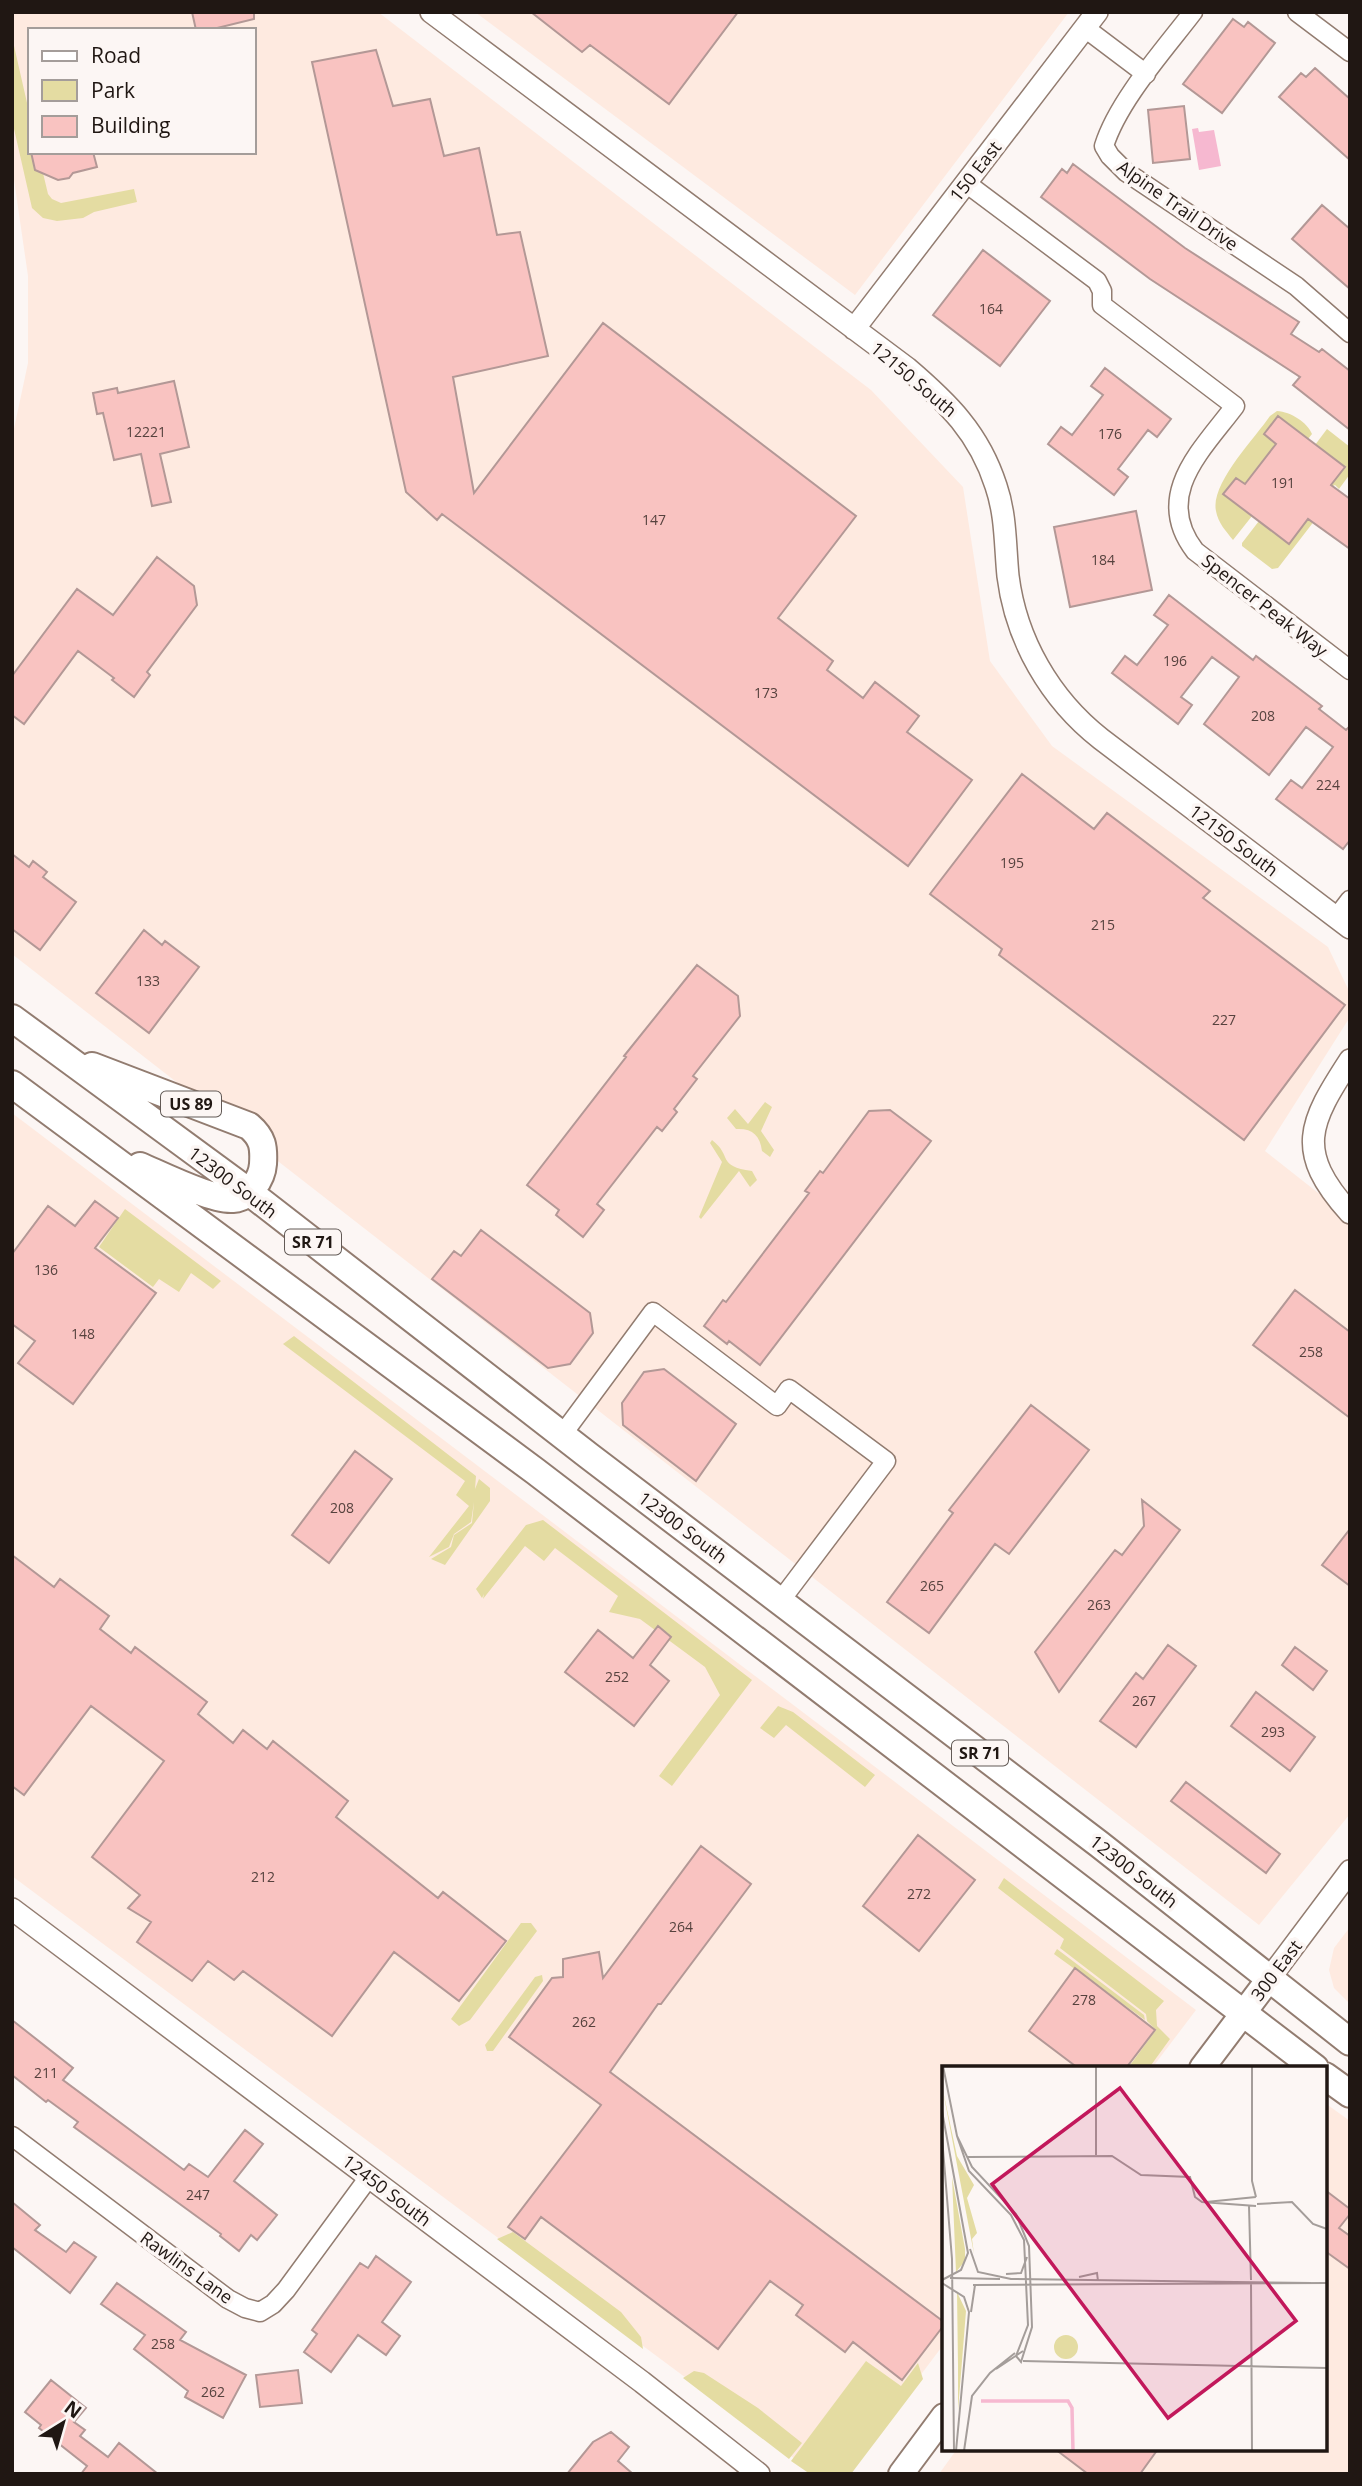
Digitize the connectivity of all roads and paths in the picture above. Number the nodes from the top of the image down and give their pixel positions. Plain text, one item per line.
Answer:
1 (431, 12) edge
2 (1193, 12) edge
3 (1297, 12) edge
4 (1091, 20) edge
5 (1350, 52) edge
6 (1146, 74) junction
7 (966, 183) junction
8 (854, 329) junction
9 (1350, 333) edge
10 (1350, 670) edge
11 (1350, 900) edge
12 (1343, 922) edge
13 (12, 1018) edge
14 (61, 1054) junction
15 (1350, 1060) edge
16 (12, 1084) edge
17 (107, 1153) junction
18 (249, 1192) junction
19 (1347, 1210) edge
20 (562, 1435) junction
21 (781, 1600) junction
22 (1350, 1871) edge
23 (12, 1909) edge
24 (1269, 1979) junction
25 (1243, 2014) junction
26 (1350, 2042) edge
27 (1204, 2066) edge
28 (1312, 2066) edge
29 (1327, 2077) edge
30 (1350, 2094) edge
31 (12, 2136) edge
32 (369, 2177) junction
33 (942, 2419) edge
34 (759, 2474) edge
35 (901, 2474) edge

1 - 8 street, 12150 South
2 - 6 street, Alpine Trail Drive
3 - 5 street
4 - 6 street
4 - 7 street, 150 East
6 - 9 street, Alpine Trail Drive
7 - 8 street, 150 East
7 - 10 street, Spencer Peak Way
8 - 12 street, 12150 South
11 - 12 street
13 - 14 main road, 12300 South / US 89
14 - 18 main road, 12300 South / SR 71
14 - 18 main road, US 89
15 - 19 street
16 - 17 main road
17 - 18 main road
17 - 25 main road, SR 71
18 - 20 main road, 12300 South / SR 71
20 - 21 main road, 12300 South / SR 71
20 - 21 street
21 - 24 main road, 12300 South / SR 71
22 - 24 street, 300 East
23 - 32 street, 12450 South
24 - 25 main road, 300 East
24 - 26 main road, 12300 South / SR 71
25 - 27 main road, 300 East
25 - 28 main road, SR 71
29 - 30 main road
31 - 32 street, Rawlins Lane
32 - 34 street, 12450 South
33 - 35 main road

